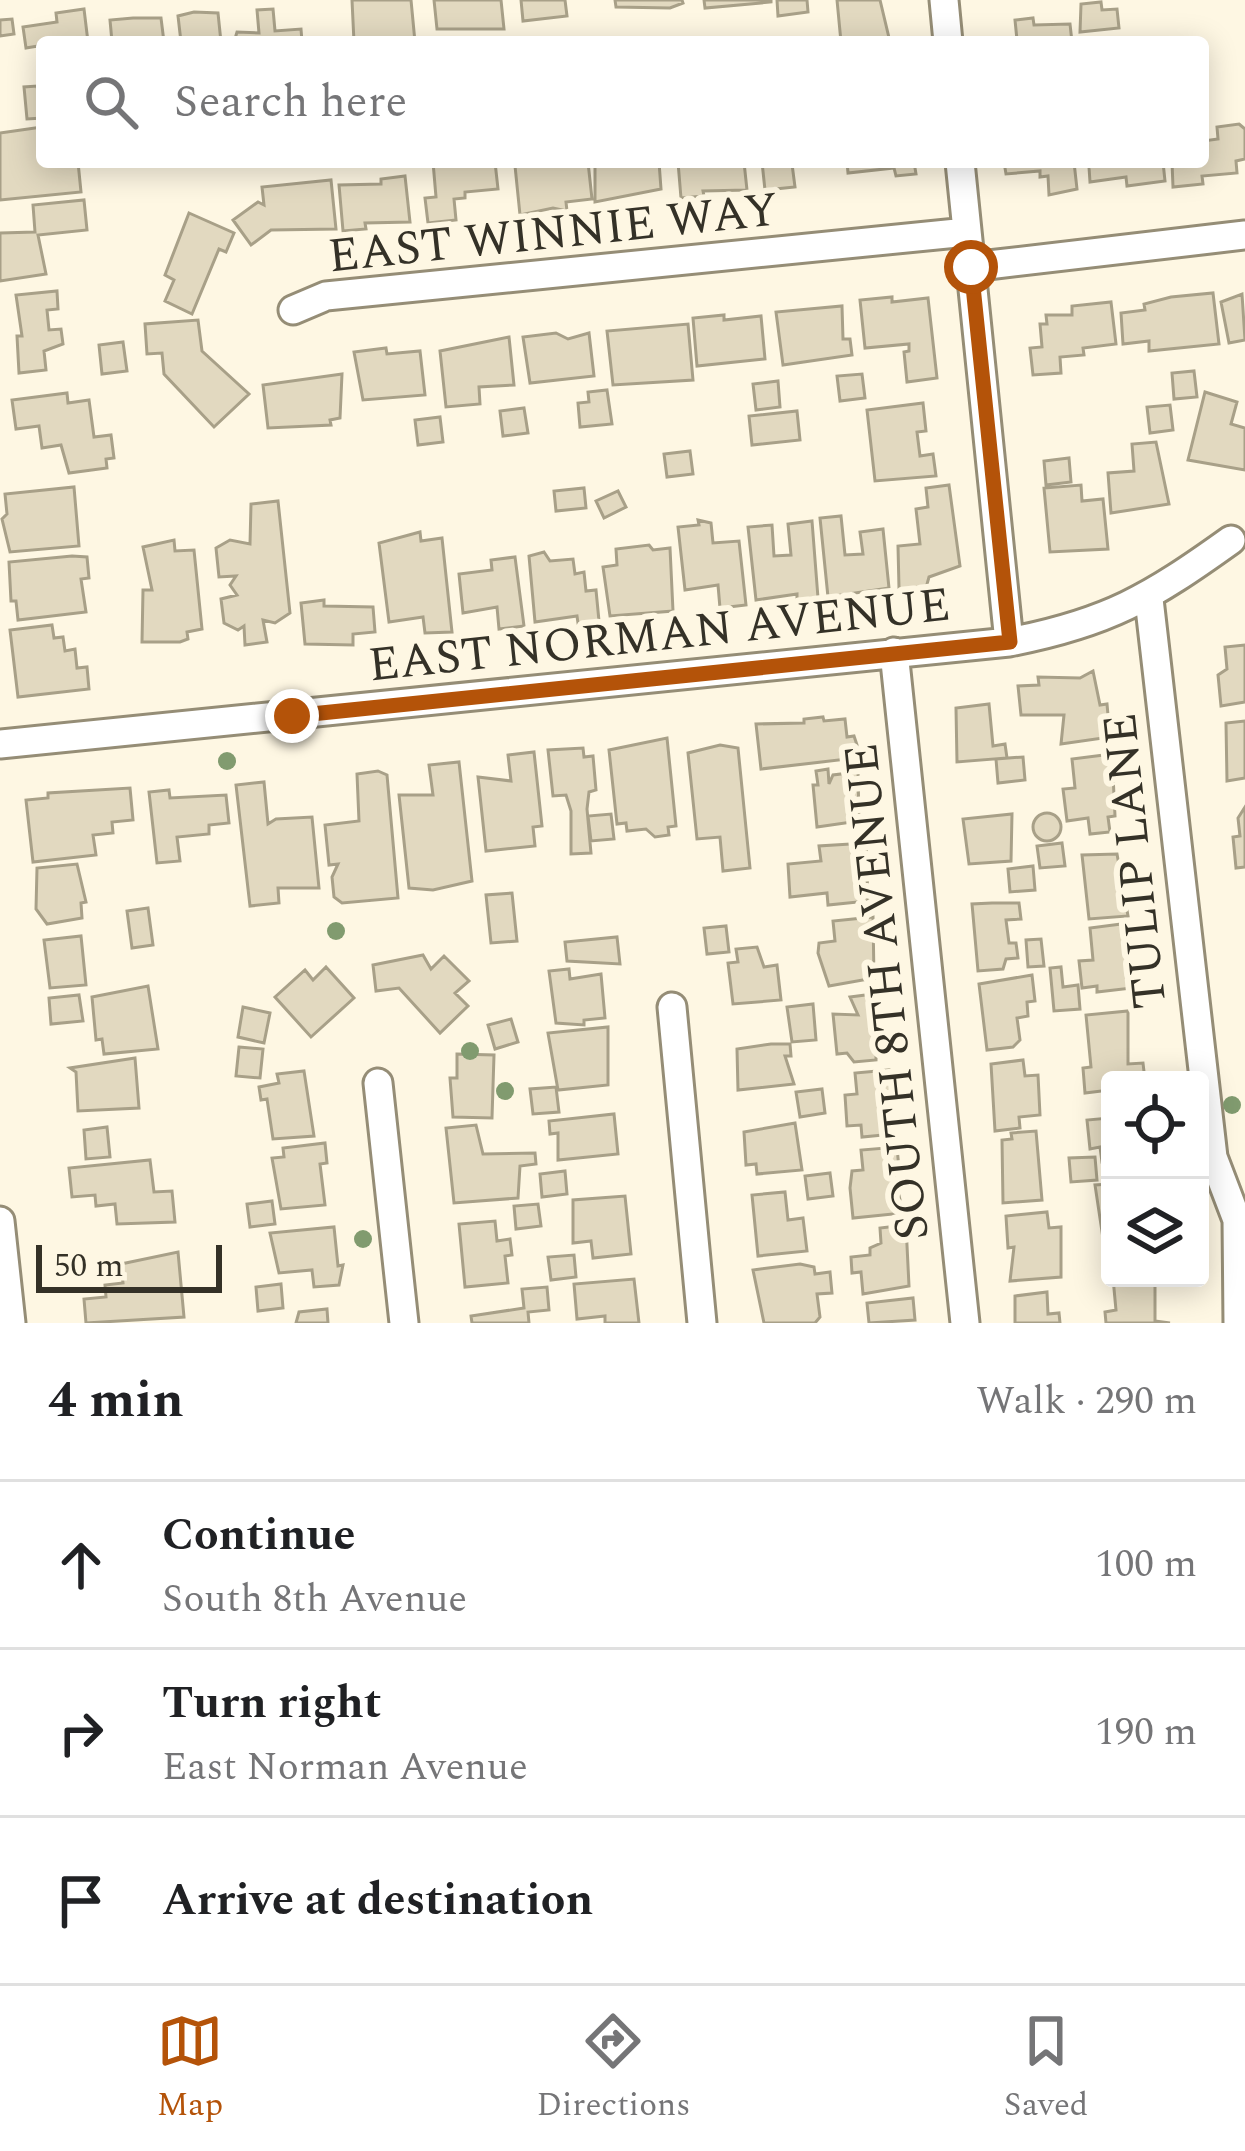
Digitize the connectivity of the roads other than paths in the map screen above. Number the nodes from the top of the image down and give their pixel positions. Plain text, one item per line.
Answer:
1 (944, 0) edge
2 (947, 36) edge
3 (961, 168) edge
4 (967, 232) junction
5 (1245, 235) edge
6 (971, 267) junction
7 (293, 310) dead end
8 (1231, 540) dead end
9 (1149, 599) junction
10 (1010, 642) junction
11 (894, 652) junction
12 (0, 744) edge
13 (672, 1007) dead end
14 (378, 1083) dead end
15 (0, 1221) edge
16 (10, 1323) edge
17 (404, 1323) edge
18 (702, 1323) edge
19 (965, 1323) edge
20 (1238, 1323) edge

1 - 2 street
3 - 4 street
4 - 6 street
4 - 7 street, EAST WINNIE WAY
5 - 6 street
6 - 10 street
8 - 9 street, EAST NORMAN AVENUE
9 - 10 street, EAST NORMAN AVENUE
9 - 20 street, TULIP LANE
10 - 11 street, EAST NORMAN AVENUE
11 - 12 street, EAST NORMAN AVENUE
11 - 19 street, SOUTH 8TH AVENUE
13 - 18 street
14 - 17 street
15 - 16 street

